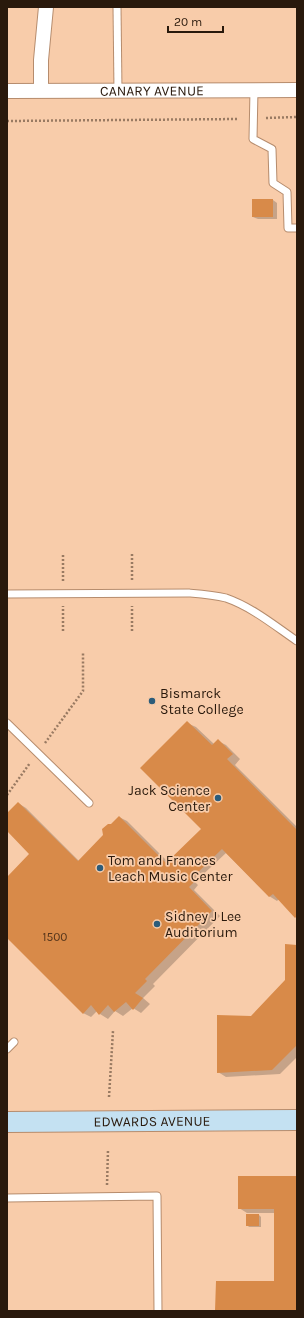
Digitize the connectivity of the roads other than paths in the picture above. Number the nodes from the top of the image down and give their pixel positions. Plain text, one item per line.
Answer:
1 (46, 7) edge
2 (117, 7) edge
3 (41, 90) junction
4 (254, 90) junction
5 (297, 90) edge
6 (7, 91) edge
7 (118, 91) junction
8 (297, 228) edge
9 (7, 594) edge
10 (297, 641) edge
11 (7, 723) edge
12 (89, 803) dead end
13 (14, 1042) dead end
14 (7, 1049) edge
15 (297, 1120) edge
16 (7, 1122) edge
17 (7, 1198) edge
18 (158, 1311) edge

1 - 3 street
2 - 7 lane
3 - 6 street, CANARY AVENUE
3 - 7 street, CANARY AVENUE
4 - 5 street, CANARY AVENUE
4 - 7 street, CANARY AVENUE
4 - 8 lane
9 - 10 lane
11 - 12 lane
13 - 14 lane
15 - 16 street, EDWARDS AVENUE
17 - 18 lane

